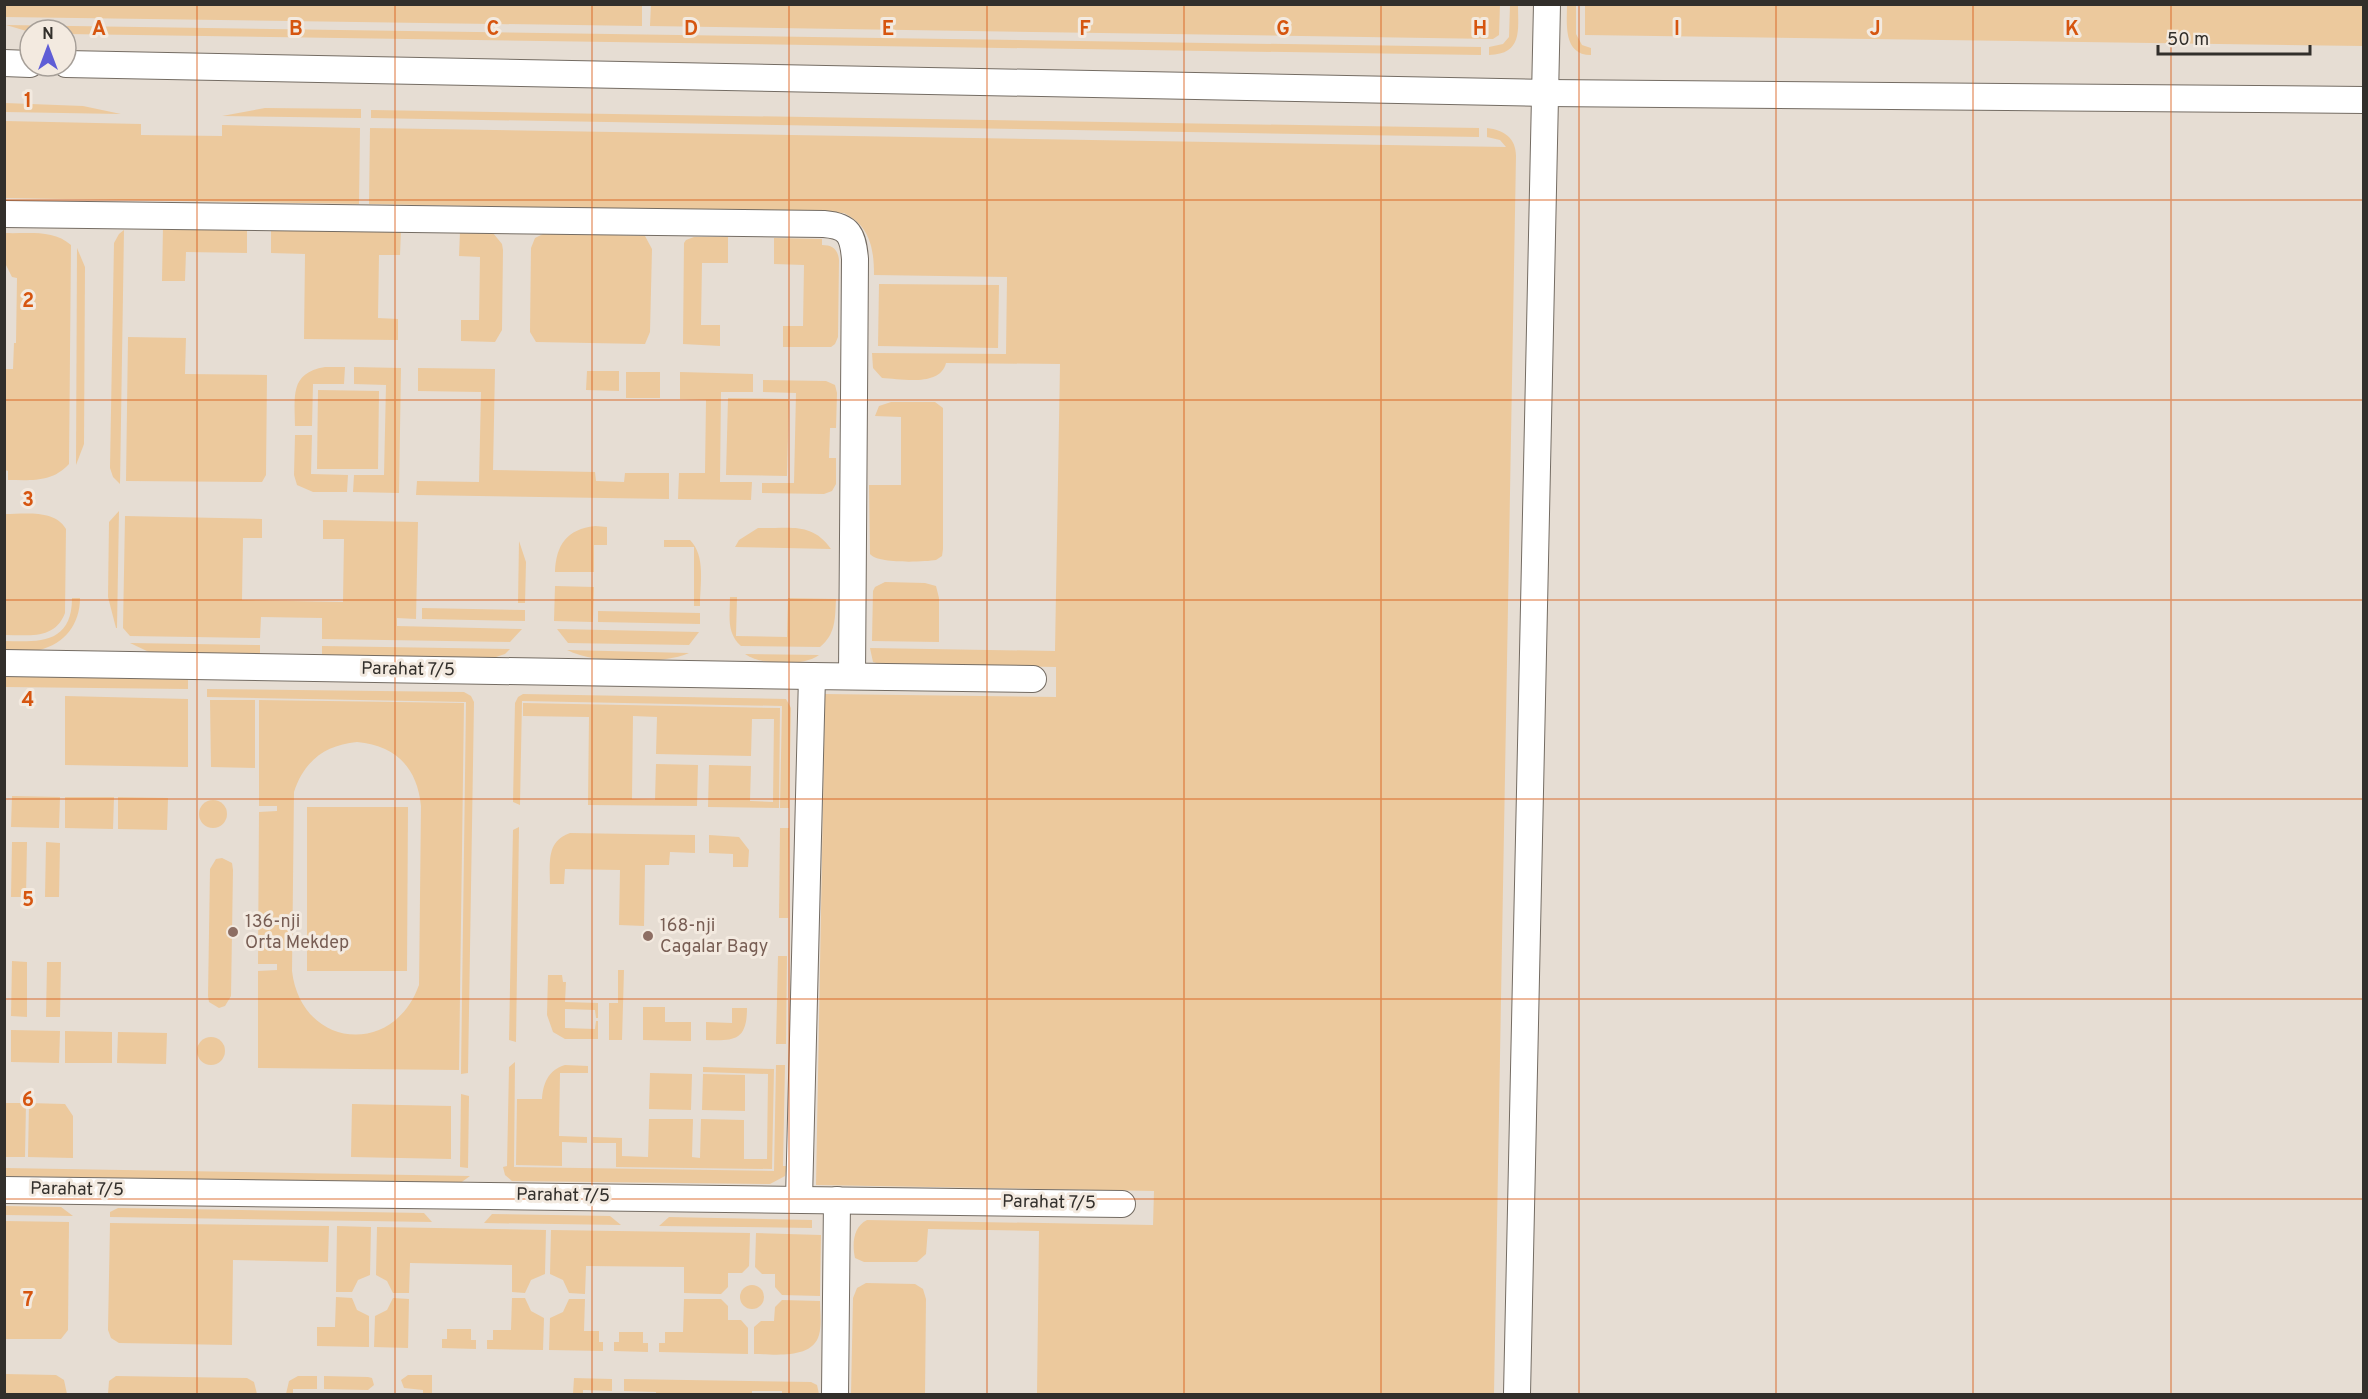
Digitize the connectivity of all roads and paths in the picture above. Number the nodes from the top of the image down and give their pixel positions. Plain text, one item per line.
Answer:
1 (1547, 4) edge
2 (78, 64) edge
3 (1547, 93) junction
4 (2364, 100) edge
5 (4, 214) edge
6 (4, 663) edge
7 (812, 676) junction
8 (852, 676) junction
9 (1033, 678) dead end
10 (4, 1190) edge
11 (800, 1199) junction
12 (837, 1200) junction
13 (1122, 1204) dead end
14 (835, 1395) edge
15 (1517, 1395) edge

1 - 3 street
2 - 3 street
3 - 4 street
3 - 15 street
5 - 8 street
6 - 7 street, Parahat 7/5
7 - 8 street, Parahat 7/5
7 - 11 street
8 - 9 street, Parahat 7/5
10 - 11 street, Parahat 7/5
11 - 12 street, Parahat 7/5
12 - 13 street, Parahat 7/5
12 - 14 street

